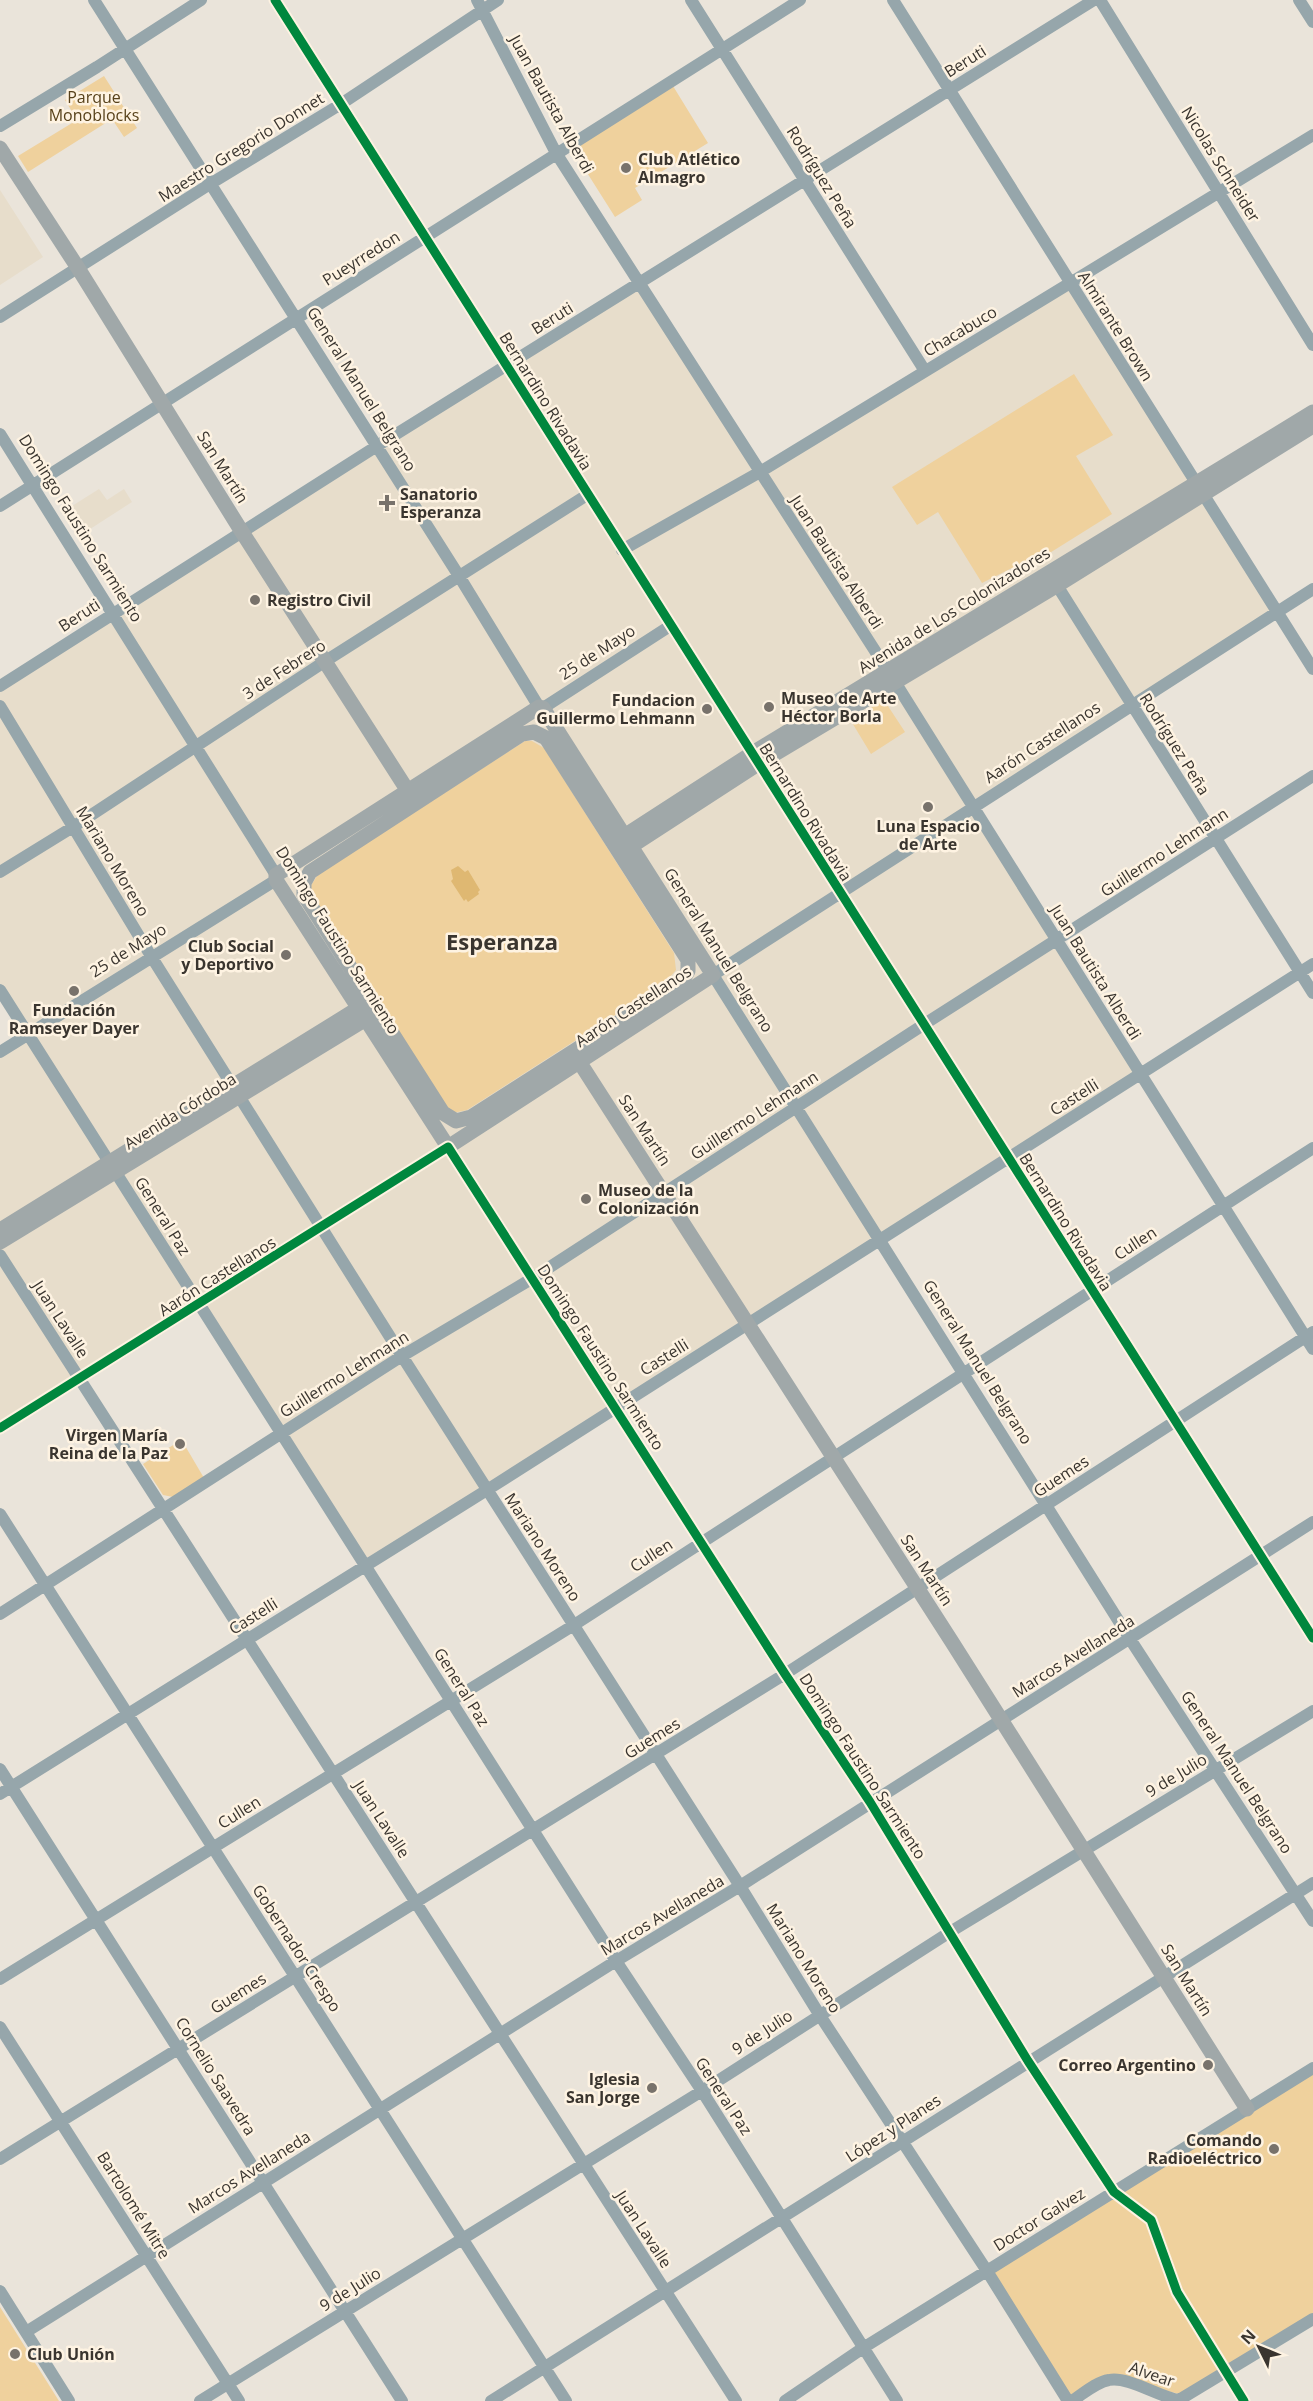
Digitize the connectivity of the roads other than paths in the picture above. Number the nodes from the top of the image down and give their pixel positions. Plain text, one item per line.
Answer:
1 (94, 0) edge
2 (201, 0) edge
3 (275, 0) edge
4 (498, 0) edge
5 (691, 0) edge
6 (800, 0) edge
7 (893, 0) edge
8 (1094, 0) edge
9 (1100, 0) edge
10 (1299, 0) edge
11 (480, 5) edge
12 (1313, 22) edge
13 (124, 49) junction
14 (722, 50) junction
15 (949, 90) junction
16 (341, 104) junction
17 (0, 126) edge
18 (1313, 135) edge
19 (0, 148) edge
20 (556, 153) junction
21 (804, 180) junction
22 (210, 184) junction
23 (1220, 192) junction
24 (425, 237) junction
25 (78, 268) junction
26 (639, 283) junction
27 (1070, 284) junction
28 (0, 317) edge
29 (295, 318) junction
30 (1313, 345) edge
31 (506, 367) junction
32 (925, 371) junction
33 (162, 404) junction
34 (1313, 412) edge
35 (1313, 426) edge
36 (0, 434) edge
37 (377, 446) junction
38 (760, 472) junction
39 (33, 485) junction
40 (1199, 489) junction
41 (587, 495) junction
42 (0, 506) edge
43 (242, 532) junction
44 (622, 550) junction
45 (459, 576) junction
46 (1053, 579) junction
47 (1313, 589) edge
48 (114, 612) junction
49 (1277, 612) junction
50 (670, 626) junction
51 (324, 662) junction
52 (1313, 669) edge
53 (892, 677) junction
54 (0, 686) edge
55 (0, 706) edge
56 (1131, 706) junction
57 (541, 708) junction
58 (541, 734) joint
59 (197, 746) junction
60 (755, 759) junction
61 (1313, 776) edge
62 (412, 797) junction
63 (973, 808) junction
64 (73, 827) junction
65 (1215, 839) junction
66 (623, 844) junction
67 (0, 872) edge
68 (310, 872) joint
69 (276, 877) junction
70 (840, 894) junction
71 (1056, 940) junction
72 (151, 956) junction
73 (1313, 964) edge
74 (1300, 973) junction
75 (713, 975) junction
76 (682, 982) joint
77 (0, 990) edge
78 (1313, 993) edge
79 (369, 1010) junction
80 (923, 1025) junction
81 (28, 1034) junction
82 (0, 1052) edge
83 (576, 1057) junction
84 (1141, 1074) junction
85 (236, 1091) junction
86 (797, 1107) junction
87 (443, 1113) joint
88 (448, 1147) junction
89 (1313, 1148) edge
90 (1008, 1158) junction
91 (113, 1167) junction
92 (664, 1193) junction
93 (1223, 1205) junction
94 (322, 1228) junction
95 (0, 1230) edge
96 (880, 1240) junction
97 (0, 1242) edge
98 (0, 1255) edge
99 (533, 1278) junction
100 (1092, 1290) junction
101 (199, 1304) junction
102 (748, 1324) junction
103 (1309, 1334) edge
104 (1313, 1349) edge
105 (402, 1356) junction
106 (964, 1373) junction
107 (80, 1378) junction
108 (615, 1408) junction
109 (1175, 1422) junction
110 (0, 1428) edge
111 (281, 1433) junction
112 (833, 1457) junction
113 (487, 1490) junction
114 (1046, 1505) junction
115 (163, 1509) junction
116 (0, 1514) edge
117 (1313, 1522) edge
118 (701, 1543) junction
119 (1261, 1556) junction
120 (365, 1566) junction
121 (45, 1585) junction
122 (917, 1589) junction
123 (0, 1614) edge
124 (574, 1625) junction
125 (1313, 1638) edge
126 (247, 1639) junction
127 (1130, 1639) junction
128 (786, 1674) junction
129 (451, 1701) junction
130 (1313, 1711) edge
131 (128, 1714) junction
132 (1001, 1720) junction
133 (656, 1755) junction
134 (0, 1769) edge
135 (1214, 1772) junction
136 (333, 1774) junction
137 (11, 1786) junction
138 (0, 1794) edge
139 (870, 1802) junction
140 (533, 1831) junction
141 (213, 1847) junction
142 (1084, 1849) junction
143 (1313, 1883) edge
144 (740, 1886) junction
145 (1295, 1894) junction
146 (416, 1903) junction
147 (96, 1919) junction
148 (1313, 1921) edge
149 (950, 1932) junction
150 (616, 1961) junction
151 (296, 1977) junction
152 (1163, 1977) junction
153 (0, 1979) edge
154 (819, 2014) junction
155 (0, 2027) edge
156 (500, 2034) junction
157 (179, 2049) junction
158 (1028, 2061) junction
159 (1313, 2068) edge
160 (702, 2091) junction
161 (381, 2109) junction
162 (1247, 2109) junction
163 (61, 2121) junction
164 (902, 2142) junction
165 (0, 2159) edge
166 (583, 2164) junction
167 (264, 2183) junction
168 (1114, 2192) junction
169 (782, 2218) junction
170 (463, 2238) junction
171 (147, 2256) junction
172 (987, 2271) junction
173 (0, 2291) edge
174 (664, 2292) junction
175 (345, 2311) junction
176 (1313, 2319) edge
177 (26, 2332) junction
178 (863, 2348) junction
179 (546, 2367) junction
180 (1226, 2373) junction
181 (228, 2384) junction
182 (69, 2401) edge
183 (200, 2401) edge
184 (239, 2401) edge
185 (402, 2401) edge
186 (491, 2401) edge
187 (567, 2401) edge
188 (736, 2401) edge
189 (784, 2401) edge
190 (897, 2401) edge
191 (1070, 2401) edge
192 (1244, 2401) edge

1 - 13 street, General Manuel Belgrano
2 - 13 street
3 - 16 street, Bernardino Rivadavia
4 - 11 street, Maestro Gregorio Donnet
5 - 14 street, Rodríguez Peña
6 - 14 street, Pueyrredon
7 - 15 street, Almirante Brown
8 - 15 street, Beruti
9 - 23 street, Nicolas Schneider
10 - 12 street
11 - 16 street, Maestro Gregorio Donnet
11 - 20 street, Juan Bautista Alberdi
13 - 17 street
13 - 22 street, General Manuel Belgrano
14 - 20 street, Pueyrredon
14 - 21 street, Rodríguez Peña
15 - 21 street, Beruti
15 - 27 street, Almirante Brown
16 - 22 street, Maestro Gregorio Donnet
16 - 24 street, Bernardino Rivadavia
18 - 23 street, Chacabuco
19 - 25 main road, San Martín
20 - 24 street, Pueyrredon
20 - 26 street, Juan Bautista Alberdi
21 - 26 street, Beruti
21 - 32 street, Rodríguez Peña
22 - 25 street, Maestro Gregorio Donnet
22 - 29 street, General Manuel Belgrano
23 - 27 street, Chacabuco
23 - 30 street, Nicolas Schneider
24 - 29 street, Pueyrredon
24 - 31 street, Bernardino Rivadavia
25 - 28 street, Maestro Gregorio Donnet
25 - 33 main road, San Martín
26 - 31 street, Beruti
26 - 38 street, Juan Bautista Alberdi
27 - 32 street, Chacabuco
27 - 40 street, Almirante Brown
29 - 33 street, Pueyrredon
29 - 37 street, General Manuel Belgrano
31 - 37 street, Beruti
31 - 41 street, Bernardino Rivadavia
32 - 38 street, Chacabuco
33 - 39 street, Pueyrredon
33 - 43 main road, San Martín
34 - 40 main road, Avenida de Los Colonizadores
35 - 40 main road, Avenida de Los Colonizadores
36 - 39 street, Domingo Faustino Sarmiento
37 - 43 street, Beruti
37 - 45 street, General Manuel Belgrano
38 - 44 street, Chacabuco
38 - 53 street, Juan Bautista Alberdi
39 - 42 street, Pueyrredon
39 - 48 street, Domingo Faustino Sarmiento
40 - 46 main road, Avenida de Los Colonizadores
40 - 49 street, Almirante Brown
41 - 44 street, Bernardino Rivadavia
41 - 45 street, 3 de Febrero
43 - 48 street, Beruti
43 - 51 main road, San Martín
44 - 50 street, Bernardino Rivadavia
45 - 51 street, 3 de Febrero
45 - 57 street, General Manuel Belgrano
46 - 53 main road, Avenida de Los Colonizadores
46 - 56 street, Rodríguez Peña
47 - 49 street, Aarón Castellanos
48 - 54 street, Beruti
48 - 59 street, Domingo Faustino Sarmiento
49 - 52 street, Almirante Brown
49 - 56 street, Aarón Castellanos
50 - 57 street, 25 de Mayo
50 - 60 street, Bernardino Rivadavia
51 - 59 street, 3 de Febrero
51 - 62 main road, San Martín
53 - 60 main road, Avenida de Los Colonizadores
53 - 63 street, Juan Bautista Alberdi
55 - 64 street, Mariano Moreno
56 - 63 street, Aarón Castellanos
56 - 65 street, Rodríguez Peña
57 - 62 main road, 25 de Mayo
57 - 66 main road, General Manuel Belgrano
58 - 62 main road, 25 de Mayo
58 - 66 main road, General Manuel Belgrano
59 - 64 street, 3 de Febrero
59 - 69 street, Domingo Faustino Sarmiento
60 - 66 main road, Avenida de Los Colonizadores
60 - 70 street, Bernardino Rivadavia
61 - 65 street, Guillermo Lehmann
62 - 68 main road, 25 de Mayo
62 - 69 main road, 25 de Mayo
63 - 70 street, Aarón Castellanos
63 - 71 street, Juan Bautista Alberdi
64 - 67 street, 3 de Febrero
64 - 72 street, Mariano Moreno
65 - 71 street, Guillermo Lehmann
65 - 74 street, Rodríguez Peña
66 - 75 main road, General Manuel Belgrano
66 - 76 main road, General Manuel Belgrano
68 - 79 main road, Domingo Faustino Sarmiento
69 - 72 street, 25 de Mayo
69 - 79 main road, Domingo Faustino Sarmiento
70 - 75 street, Aarón Castellanos
70 - 80 street, Bernardino Rivadavia
71 - 80 street, Guillermo Lehmann
71 - 84 street, Juan Bautista Alberdi
72 - 81 street, 25 de Mayo
72 - 85 street, Mariano Moreno
73 - 74 street, Castelli
74 - 78 street, Rodríguez Peña
74 - 84 street, Castelli
75 - 83 main road, Aarón Castellanos
75 - 86 street, General Manuel Belgrano
76 - 83 main road, Aarón Castellanos
77 - 81 street, General Paz
79 - 85 main road, Avenida Córdoba
79 - 87 main road, Domingo Faustino Sarmiento
79 - 88 main road, Domingo Faustino Sarmiento
80 - 86 street, Guillermo Lehmann
80 - 90 street, Bernardino Rivadavia
81 - 82 street, 25 de Mayo
81 - 91 street, General Paz
83 - 87 main road, Aarón Castellanos
83 - 88 main road, Aarón Castellanos
83 - 92 main road, San Martín
84 - 90 street, Castelli
84 - 93 street, Juan Bautista Alberdi
85 - 91 main road, Avenida Córdoba
85 - 94 street, Mariano Moreno
86 - 92 street, Guillermo Lehmann
86 - 96 street, General Manuel Belgrano
88 - 94 street, Aarón Castellanos
88 - 99 street, Domingo Faustino Sarmiento
89 - 93 street, Cullen
90 - 96 street, Castelli
90 - 100 street, Bernardino Rivadavia
91 - 95 main road, Avenida Córdoba
91 - 97 main road, Avenida Córdoba
91 - 101 street, General Paz
92 - 99 street, Guillermo Lehmann
92 - 102 main road, San Martín
93 - 100 street, Cullen
93 - 103 street, Juan Bautista Alberdi
94 - 101 street, Aarón Castellanos
94 - 105 street, Mariano Moreno
96 - 102 street, Castelli
96 - 106 street, General Manuel Belgrano
98 - 107 street, Juan Lavalle
99 - 105 street, Guillermo Lehmann
99 - 108 street, Domingo Faustino Sarmiento
100 - 106 street, Cullen
100 - 109 street, Bernardino Rivadavia
101 - 107 street, Aarón Castellanos
101 - 111 street, General Paz
102 - 108 street, Castelli
102 - 112 main road, San Martín
103 - 104 street, Juan Bautista Alberdi
103 - 109 street, Guemes
105 - 111 street, Guillermo Lehmann
105 - 113 street, Mariano Moreno
106 - 112 street, Cullen
106 - 114 street, General Manuel Belgrano
107 - 110 street, Aarón Castellanos
107 - 115 street, Juan Lavalle
108 - 113 street, Castelli
108 - 118 street, Domingo Faustino Sarmiento
109 - 114 street, Guemes
109 - 119 street, Bernardino Rivadavia
111 - 115 street, Guillermo Lehmann
111 - 120 street, General Paz
112 - 118 street, Cullen
112 - 122 main road, San Martín
113 - 120 street, Castelli
113 - 124 street, Mariano Moreno
114 - 122 street, Guemes
114 - 127 street, General Manuel Belgrano
115 - 121 street, Guillermo Lehmann
115 - 126 street, Juan Lavalle
116 - 121 street, Gobernador Crespo
117 - 119 street, Marcos Avellaneda
118 - 124 street, Cullen
118 - 128 street, Domingo Faustino Sarmiento
119 - 125 street, Bernardino Rivadavia
119 - 127 street, Marcos Avellaneda
120 - 126 street, Castelli
120 - 129 street, General Paz
121 - 123 street, Guillermo Lehmann
121 - 131 street, Gobernador Crespo
122 - 128 street, Guemes
122 - 132 main road, San Martín
124 - 129 street, Cullen
124 - 133 street, Mariano Moreno
126 - 131 street, Castelli
126 - 136 street, Juan Lavalle
127 - 132 street, Marcos Avellaneda
127 - 135 street, General Manuel Belgrano
128 - 133 street, Guemes
128 - 139 street, Domingo Faustino Sarmiento
129 - 136 street, Cullen
129 - 140 street, General Paz
130 - 135 street, 9 de Julio
131 - 137 street, Castelli
131 - 141 street, Gobernador Crespo
132 - 139 street, Marcos Avellaneda
132 - 142 main road, San Martín
133 - 140 street, Guemes
133 - 144 street, Mariano Moreno
134 - 137 street, Cornelio Saavedra
135 - 142 street, 9 de Julio
135 - 145 street, General Manuel Belgrano
136 - 141 street, Cullen
136 - 146 street, Juan Lavalle
137 - 138 street, Castelli
137 - 147 street, Cornelio Saavedra
139 - 144 street, Marcos Avellaneda
139 - 149 street, Domingo Faustino Sarmiento
140 - 146 street, Guemes
140 - 150 street, General Paz
141 - 147 street, Cullen
141 - 151 street, Gobernador Crespo
142 - 149 street, 9 de Julio
142 - 152 main road, San Martín
143 - 145 street, López y Planes
144 - 150 street, Marcos Avellaneda
144 - 154 street, Mariano Moreno
145 - 148 street, General Manuel Belgrano
145 - 152 street, López y Planes
146 - 151 street, Guemes
146 - 156 street, Juan Lavalle
147 - 153 street, Cullen
147 - 157 street, Cornelio Saavedra
149 - 154 street, 9 de Julio
149 - 158 street, Domingo Faustino Sarmiento
150 - 156 street, Marcos Avellaneda
150 - 160 street, General Paz
151 - 157 street, Guemes
151 - 161 street, Gobernador Crespo
152 - 158 street, López y Planes
152 - 162 main road, San Martín
154 - 160 street, 9 de Julio
154 - 164 street, Mariano Moreno
155 - 163 street, Bartolomé Mitre
156 - 161 street, Marcos Avellaneda
156 - 166 street, Juan Lavalle
157 - 163 street, Guemes
157 - 167 street, Cornelio Saavedra
158 - 164 street, López y Planes
158 - 168 street, Domingo Faustino Sarmiento
159 - 162 street, Doctor Galvez
160 - 166 street, 9 de Julio
160 - 169 street, General Paz
161 - 167 street, Marcos Avellaneda
161 - 170 street, Gobernador Crespo
162 - 168 street, Doctor Galvez
163 - 165 street, Guemes
163 - 171 street, Bartolomé Mitre
164 - 169 street, López y Planes
164 - 172 street, Mariano Moreno
166 - 170 street, 9 de Julio
166 - 174 street, Juan Lavalle
167 - 171 street, Marcos Avellaneda
167 - 175 street, Cornelio Saavedra
168 - 172 street, Doctor Galvez
168 - 180 street, Domingo Faustino Sarmiento
169 - 174 street, López y Planes
169 - 178 street, General Paz
170 - 175 street, 9 de Julio
170 - 179 street, Gobernador Crespo
171 - 177 street, Marcos Avellaneda
171 - 181 street, Bartolomé Mitre
172 - 178 street, Doctor Galvez
172 - 191 street, Mariano Moreno
173 - 177 street
174 - 179 street, López y Planes
174 - 188 street, Juan Lavalle
175 - 181 street, 9 de Julio
175 - 185 street, Cornelio Saavedra
176 - 180 street, Alvear
177 - 182 street
178 - 189 street, Doctor Galvez
178 - 190 street, General Paz
179 - 186 street, López y Planes
179 - 187 street, Gobernador Crespo
180 - 191 street, Alvear
180 - 192 street, Domingo Faustino Sarmiento
181 - 183 street, 9 de Julio
181 - 184 street, Bartolomé Mitre

